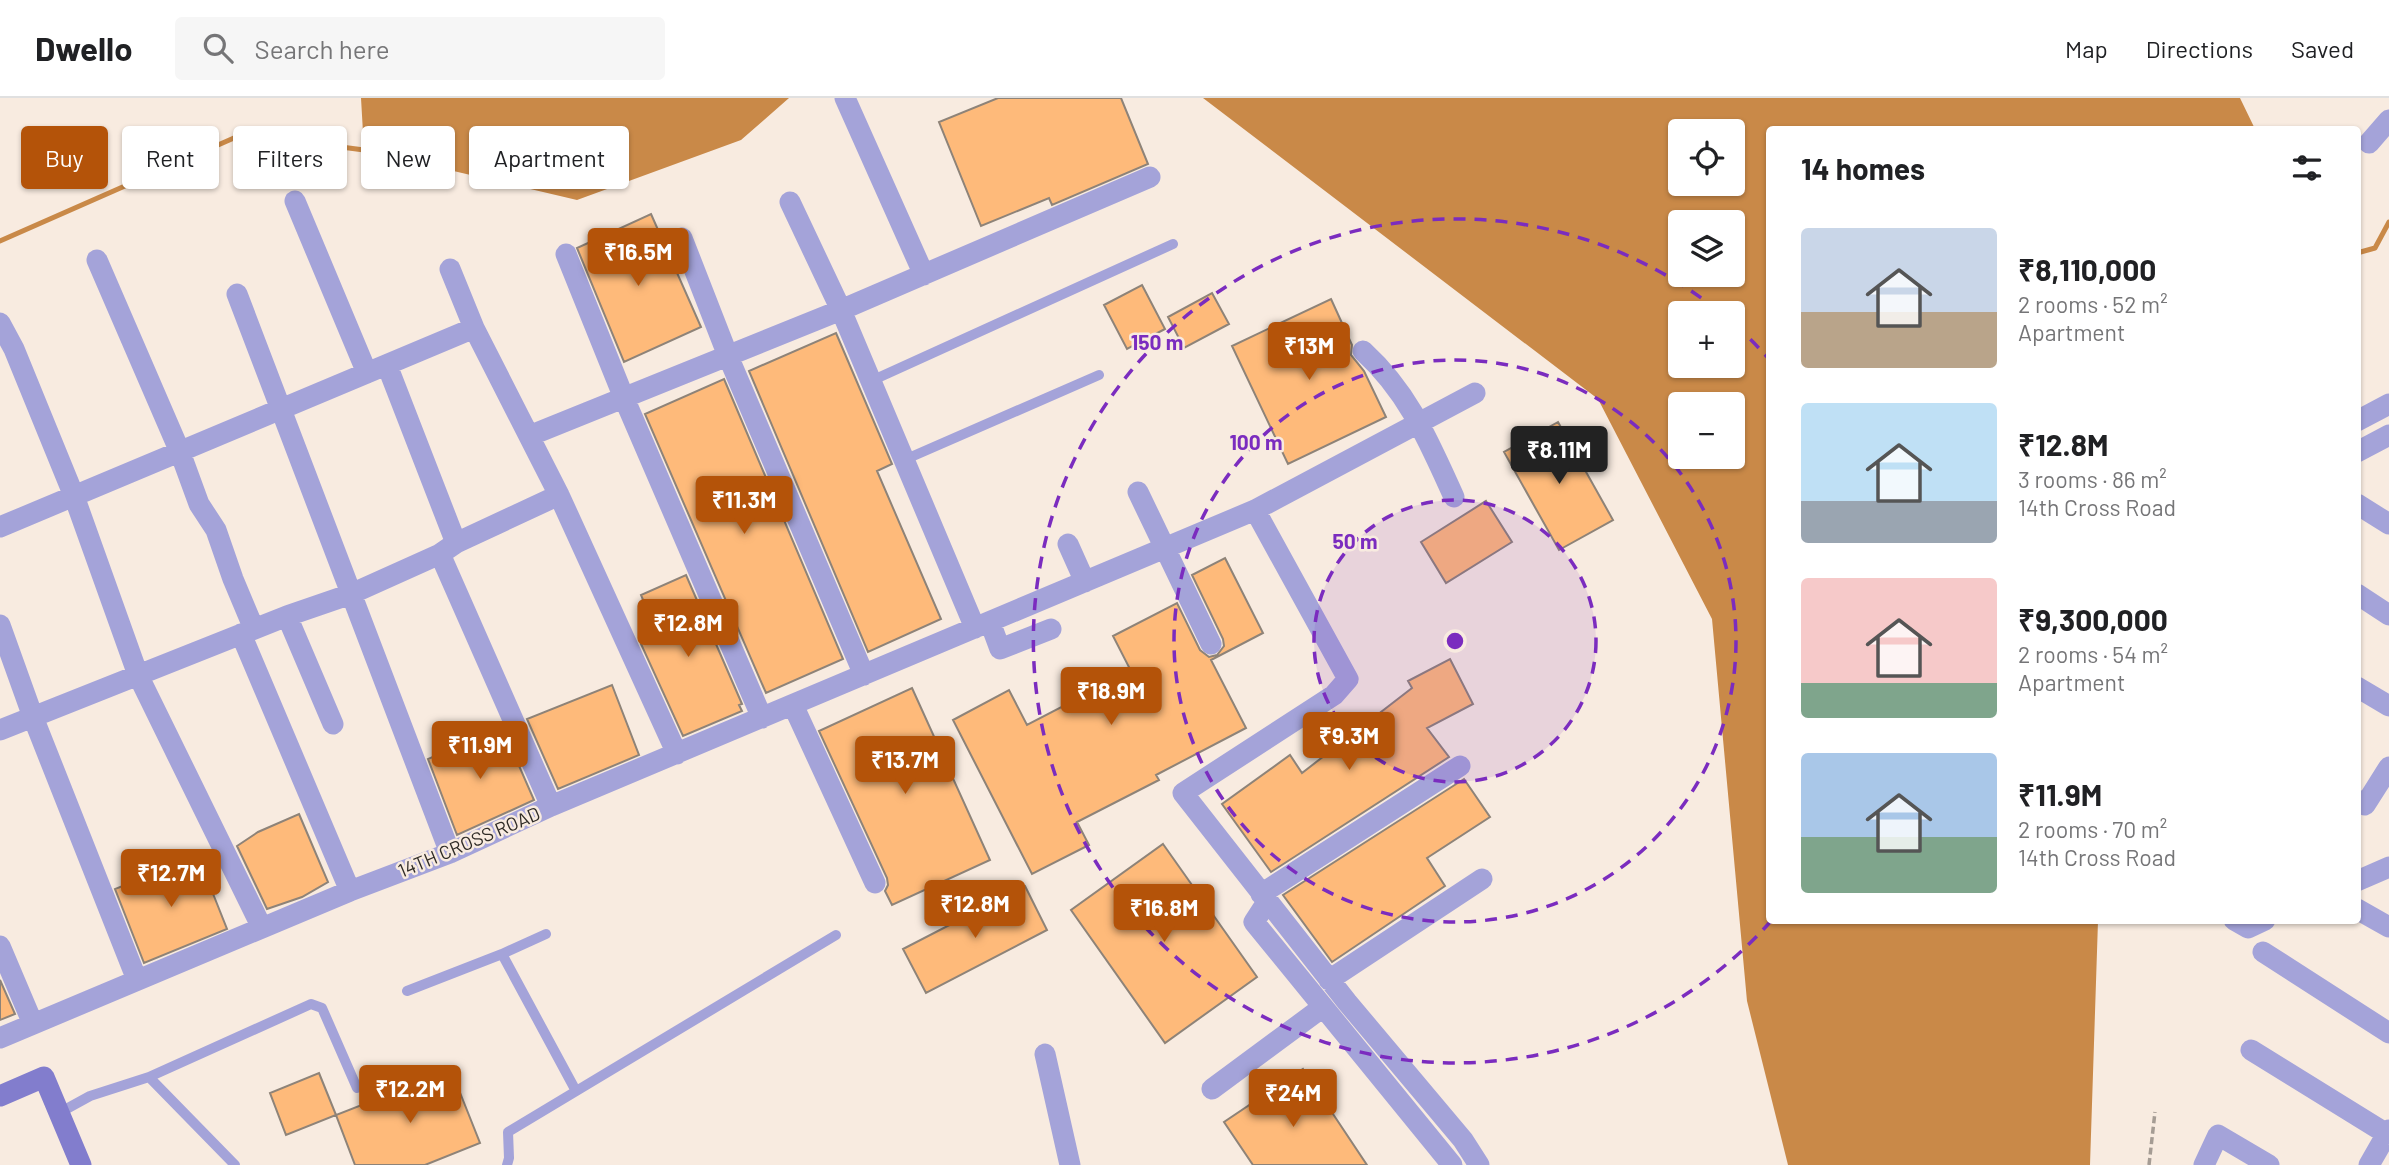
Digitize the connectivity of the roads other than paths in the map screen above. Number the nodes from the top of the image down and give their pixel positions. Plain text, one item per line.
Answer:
1 (845, 98) edge
2 (2389, 120) edge
3 (2369, 143) dead end
4 (1150, 177) dead end
5 (295, 201) dead end
6 (790, 202) dead end
7 (682, 238) dead end
8 (1173, 244) dead end
9 (566, 254) dead end
10 (97, 260) dead end
11 (450, 269) dead end
12 (924, 275) junction
13 (237, 295) dead end
14 (841, 310) junction
15 (0, 323) edge
16 (474, 328) junction
17 (1363, 351) dead end
18 (728, 356) junction
19 (377, 369) junction
20 (1098, 375) dead end
21 (871, 381) junction
22 (1475, 393) dead end
23 (624, 398) junction
24 (2389, 404) edge
25 (281, 409) junction
26 (2361, 413) edge
27 (1420, 423) junction
28 (2389, 435) edge
29 (529, 436) junction
30 (2361, 450) edge
31 (180, 452) junction
32 (904, 460) junction
33 (1138, 492) dead end
34 (559, 495) junction
35 (74, 496) junction
36 (1454, 497) dead end
37 (2361, 506) edge
38 (1255, 510) junction
39 (2389, 524) edge
40 (0, 527) edge
41 (1068, 544) dead end
42 (448, 548) junction
43 (1165, 548) junction
44 (1085, 582) junction
45 (351, 594) junction
46 (2361, 596) edge
47 (2389, 614) edge
48 (287, 615) junction
49 (0, 625) edge
50 (983, 625) junction
51 (1051, 629) dead end
52 (248, 631) junction
53 (1211, 644) dead end
54 (138, 675) junction
55 (864, 675) junction
56 (2361, 689) edge
57 (793, 705) junction
58 (2389, 706) edge
59 (33, 717) junction
60 (762, 718) junction
61 (333, 724) dead end
62 (0, 730) edge
63 (677, 754) junction
64 (1460, 766) dead end
65 (2389, 767) edge
66 (2361, 802) edge
67 (551, 806) junction
68 (450, 853) junction
69 (2389, 867) edge
70 (1482, 879) dead end
71 (2361, 879) edge
72 (875, 883) dead end
73 (350, 891) junction
74 (1264, 898) junction
75 (2361, 911) edge
76 (2389, 927) edge
77 (262, 928) junction
78 (546, 934) dead end
79 (836, 935) dead end
80 (0, 946) edge
81 (2263, 952) dead end
82 (502, 954) junction
83 (136, 980) junction
84 (1329, 980) junction
85 (407, 991) dead end
86 (1323, 1007) junction
87 (33, 1024) junction
88 (2389, 1032) edge
89 (0, 1038) edge
90 (2251, 1050) dead end
91 (1045, 1054) dead end
92 (149, 1077) junction
93 (356, 1088) dead end
94 (1212, 1089) dead end
95 (576, 1091) junction
96 (0, 1096) edge
97 (59, 1113) junction
98 (2388, 1132) edge
99 (81, 1165) edge
100 (235, 1165) edge
101 (507, 1165) edge
102 (1070, 1165) edge
103 (1452, 1165) edge
104 (1479, 1165) edge
105 (2204, 1165) edge
106 (2269, 1165) edge
107 (2369, 1165) edge

1 - 12 street
2 - 3 street
4 - 12 street
5 - 19 street
6 - 14 street
7 - 18 street
8 - 21 lane
9 - 23 street
10 - 31 street
11 - 16 street
12 - 14 street
13 - 25 street
14 - 18 street
14 - 21 street
15 - 35 street
16 - 19 street
16 - 29 street
17 - 27 street
18 - 23 street
18 - 55 street
19 - 25 street
19 - 42 street
20 - 32 lane
21 - 32 street
22 - 27 street, 14TH CROSS ROAD
23 - 29 street
23 - 60 street
24 - 26 street
25 - 31 street
25 - 45 street
27 - 36 street
27 - 38 street, 14TH CROSS ROAD
28 - 30 street
29 - 34 street
31 - 35 street
31 - 52 street
32 - 50 street
33 - 43 street
34 - 42 street
34 - 63 street
35 - 40 street
35 - 54 street
37 - 39 street
38 - 43 street, 14TH CROSS ROAD
38 - 74 street
41 - 44 street
42 - 45 street
42 - 67 street
43 - 44 street, 14TH CROSS ROAD
43 - 53 street
44 - 50 street, 14TH CROSS ROAD
45 - 48 street
45 - 68 street
46 - 47 street
48 - 52 street
48 - 61 street
49 - 59 street
50 - 51 street
50 - 55 street, 14TH CROSS ROAD
52 - 54 street
52 - 73 street
54 - 59 street
54 - 77 street
55 - 57 street, 14TH CROSS ROAD
56 - 58 street
57 - 60 street, 14TH CROSS ROAD
57 - 72 street
59 - 62 street
59 - 83 street
60 - 63 street, 14TH CROSS ROAD
63 - 67 street, 14TH CROSS ROAD
64 - 74 street
65 - 66 street
67 - 68 street, 14TH CROSS ROAD
68 - 73 street, 14TH CROSS ROAD
69 - 71 street
70 - 84 street
73 - 77 street, 14TH CROSS ROAD
74 - 84 street
74 - 86 street
75 - 76 street
77 - 83 street, 14TH CROSS ROAD
78 - 82 lane
79 - 95 lane
80 - 87 street
81 - 88 street
82 - 85 lane
82 - 95 lane
83 - 87 street, 14TH CROSS ROAD
84 - 104 street
86 - 94 street
86 - 103 street
87 - 89 street, 14TH CROSS ROAD
90 - 98 street
91 - 102 street
92 - 93 lane
92 - 97 lane
92 - 100 lane
95 - 101 lane
96 - 97 street
97 - 99 street
98 - 107 street
105 - 106 street

